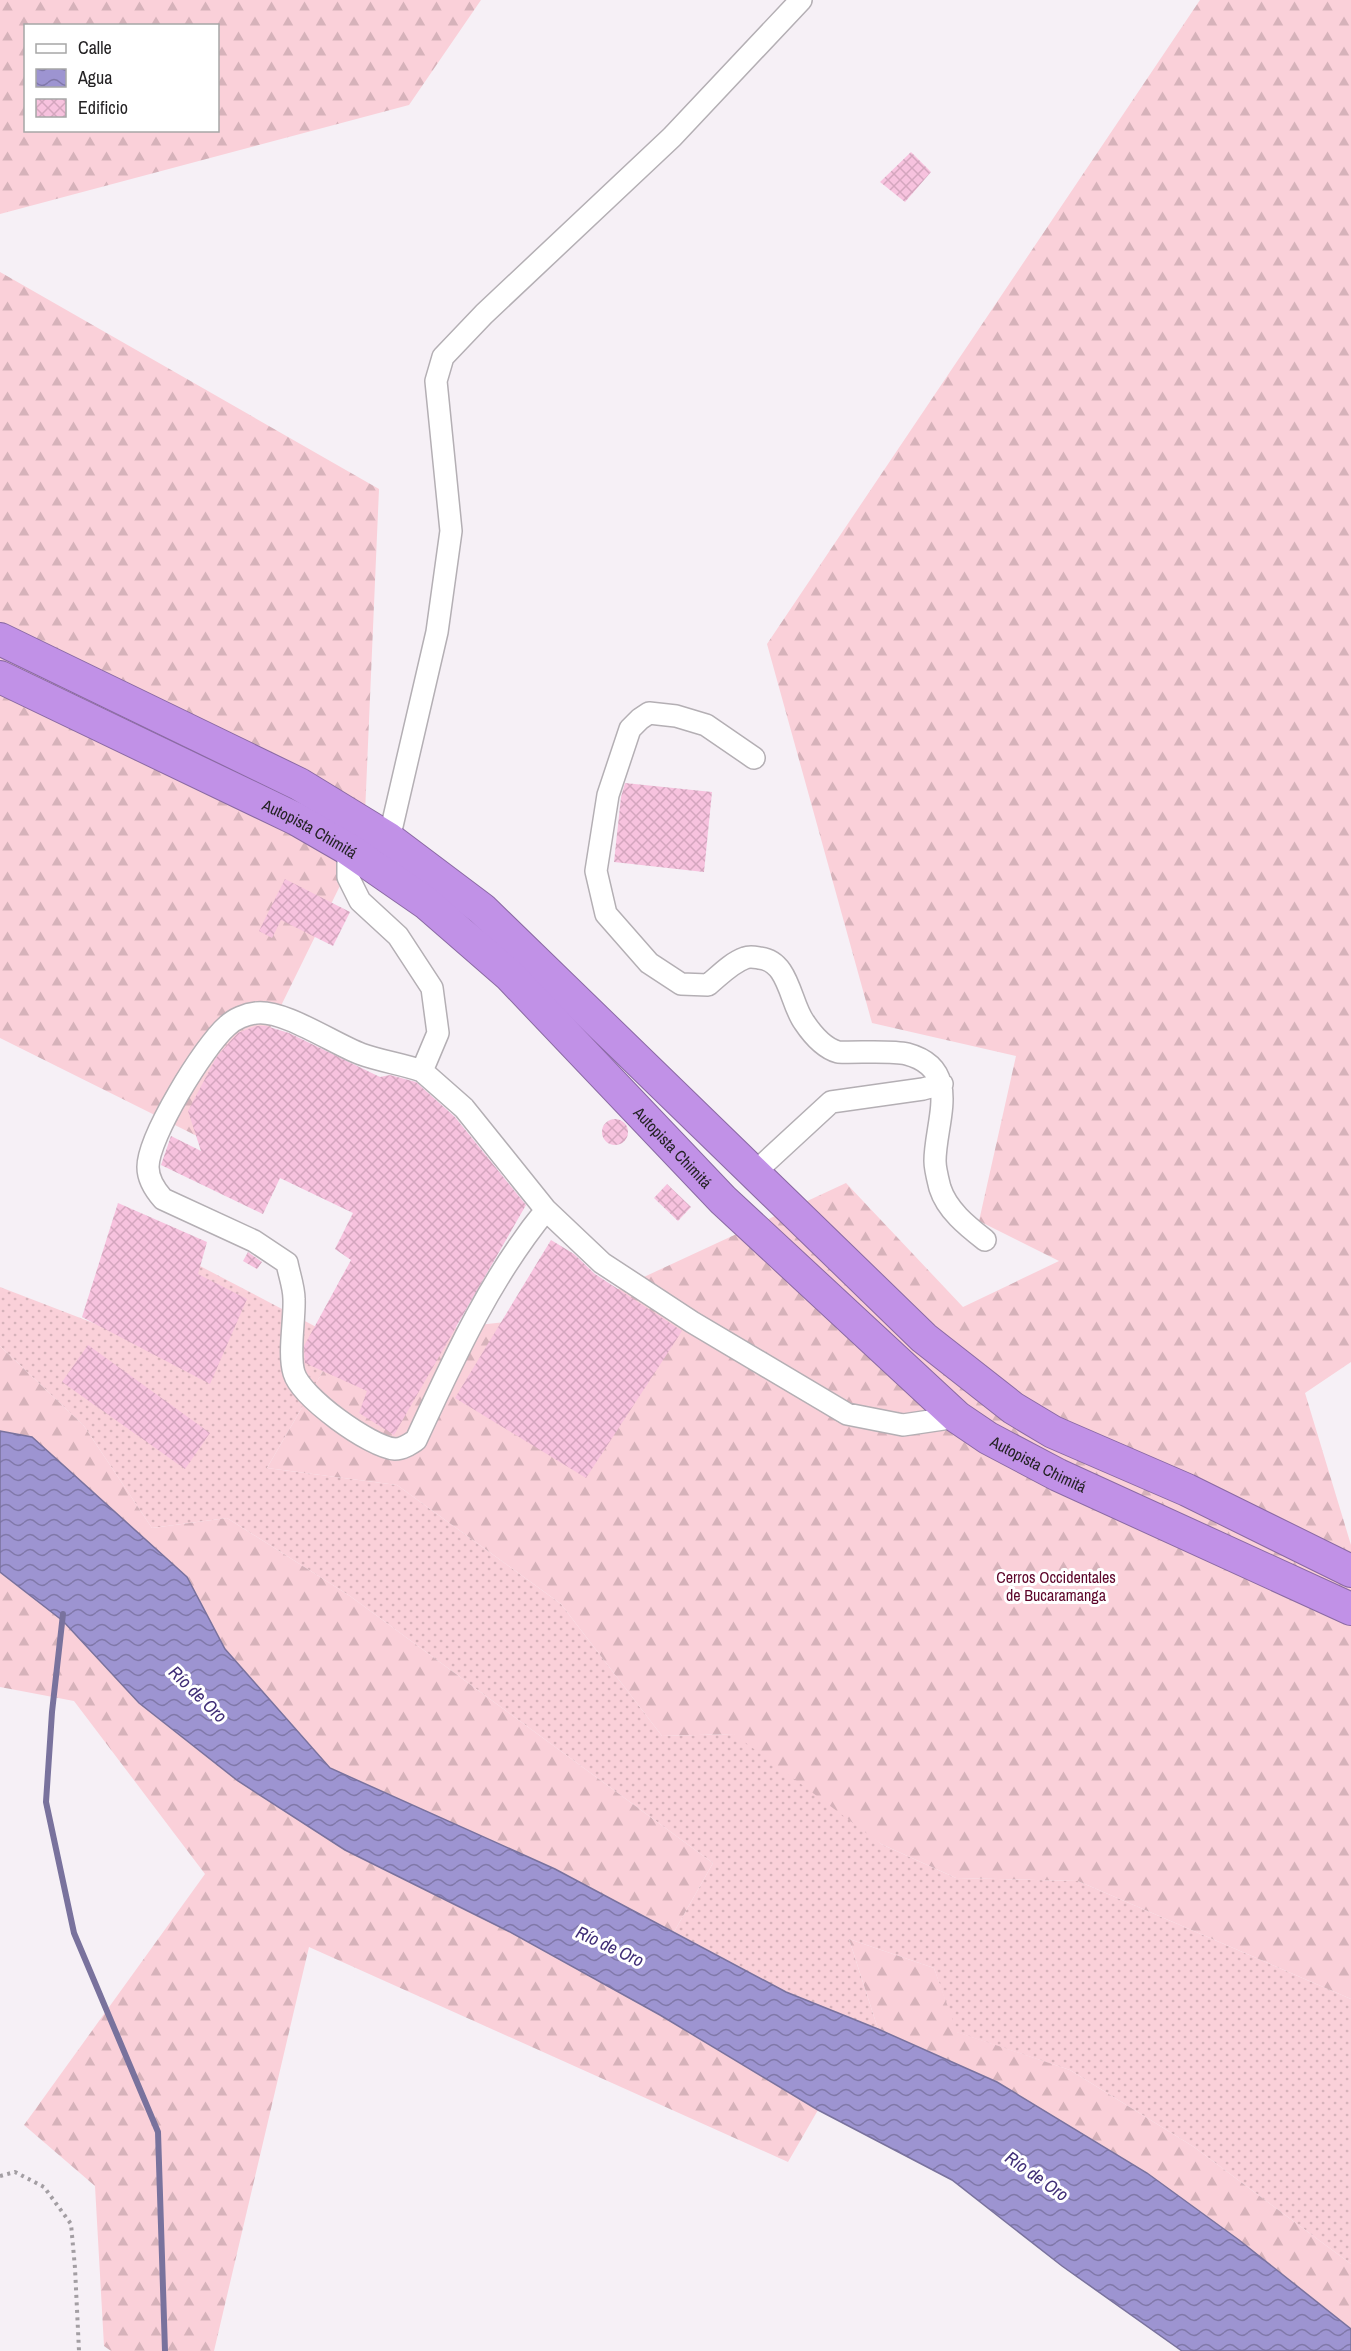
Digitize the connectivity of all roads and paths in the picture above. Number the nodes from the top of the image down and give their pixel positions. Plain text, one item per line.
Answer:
1 (801, 0) edge
2 (0, 639) edge
3 (0, 677) edge
4 (754, 758) dead end
5 (389, 839) junction
6 (348, 849) junction
7 (422, 1071) junction
8 (942, 1084) junction
9 (754, 1173) junction
10 (546, 1210) junction
11 (985, 1240) dead end
12 (957, 1417) junction
13 (1351, 1571) edge
14 (1351, 1609) edge
15 (0, 2176) edge
16 (79, 2351) edge

1 - 5 lane
2 - 5 highway, Autopista Chimitá
3 - 6 highway, Autopista Chimitá
4 - 8 lane
5 - 9 highway, Autopista Chimitá
6 - 7 lane
6 - 12 highway, Autopista Chimitá
7 - 10 lane
7 - 10 lane
8 - 9 lane
8 - 11 lane
9 - 13 highway, Autopista Chimitá
10 - 12 lane
12 - 14 highway, Autopista Chimitá
15 - 16 path

